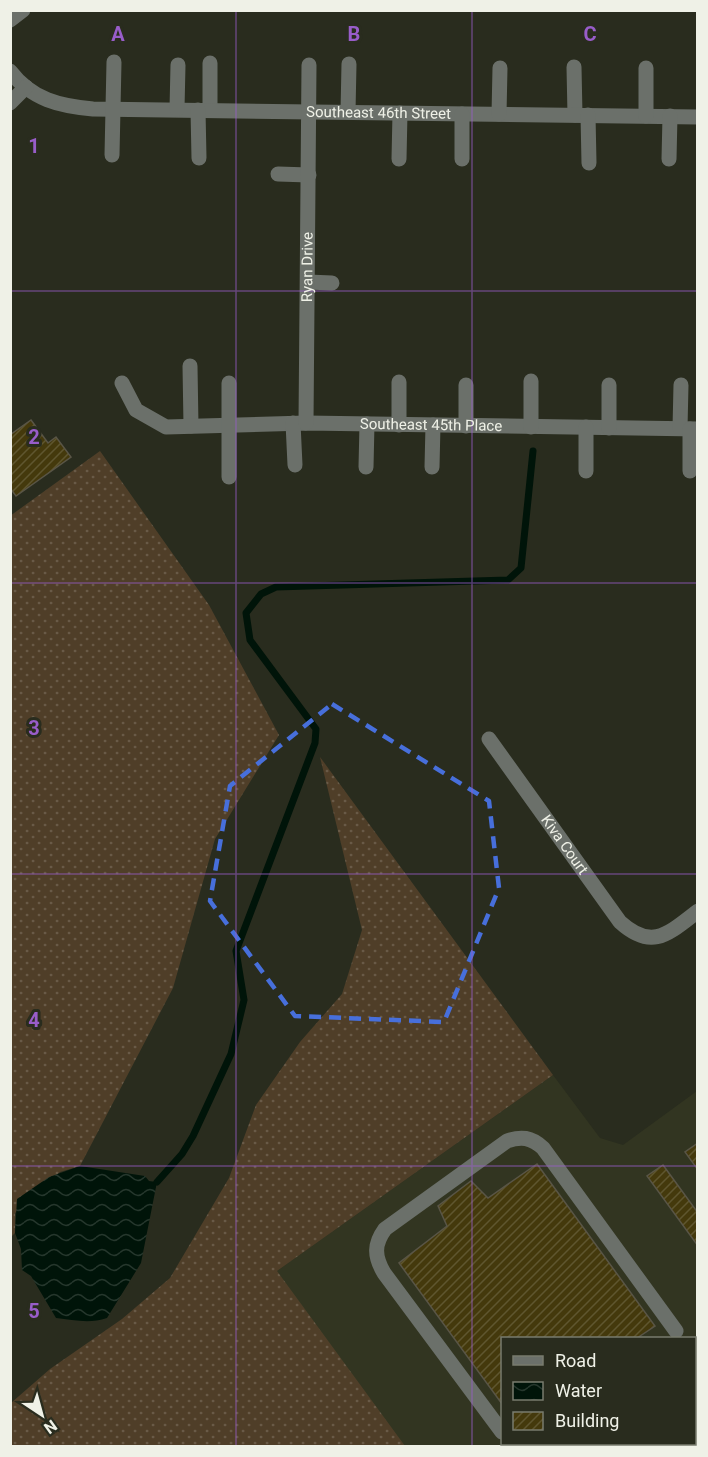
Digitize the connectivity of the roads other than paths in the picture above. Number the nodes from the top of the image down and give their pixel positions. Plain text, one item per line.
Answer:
1 (23, 10) edge
2 (10, 20) edge
3 (114, 62) dead end
4 (210, 63) dead end
5 (349, 64) dead end
6 (178, 65) dead end
7 (309, 65) dead end
8 (574, 67) dead end
9 (500, 68) dead end
10 (646, 68) dead end
11 (10, 72) edge
12 (26, 87) junction
13 (10, 103) edge
14 (112, 109) junction
15 (177, 109) junction
16 (204, 110) junction
17 (309, 112) junction
18 (348, 112) junction
19 (400, 113) junction
20 (462, 114) junction
21 (499, 114) junction
22 (581, 115) junction
23 (646, 116) junction
24 (670, 116) junction
25 (698, 117) edge
26 (112, 155) dead end
27 (199, 158) dead end
28 (399, 159) dead end
29 (462, 159) dead end
30 (669, 159) dead end
31 (589, 163) dead end
32 (278, 174) dead end
33 (309, 175) junction
34 (309, 282) junction
35 (332, 283) dead end
36 (190, 366) dead end
37 (531, 381) dead end
38 (399, 382) dead end
39 (122, 383) dead end
40 (229, 383) dead end
41 (466, 385) dead end
42 (609, 385) dead end
43 (681, 385) dead end
44 (300, 423) junction
45 (229, 424) junction
46 (367, 424) junction
47 (399, 424) junction
48 (433, 425) junction
49 (191, 426) junction
50 (465, 426) junction
51 (531, 427) junction
52 (586, 427) junction
53 (609, 428) junction
54 (689, 429) edge
55 (295, 465) dead end
56 (432, 466) dead end
57 (366, 467) dead end
58 (586, 471) dead end
59 (690, 471) dead end
60 (229, 477) dead end
61 (489, 739) dead end
62 (698, 911) edge
63 (676, 1331) dead end
64 (501, 1431) edge

1 - 2 street
3 - 14 street
4 - 16 street
5 - 18 street
6 - 15 street
7 - 17 street, Ryan Drive
8 - 22 street
9 - 21 street
10 - 23 street
11 - 12 street
12 - 13 street
12 - 14 street, Southeast 46th Street
14 - 15 street, Southeast 46th Street
14 - 26 street
15 - 16 street, Southeast 46th Street
16 - 17 street, Southeast 46th Street
16 - 27 street
17 - 18 street, Southeast 46th Street
17 - 33 street, Ryan Drive
18 - 19 street, Southeast 46th Street
19 - 20 street, Southeast 46th Street
19 - 28 street
20 - 21 street, Southeast 46th Street
20 - 29 street
21 - 22 street, Southeast 46th Street
22 - 23 street, Southeast 46th Street
22 - 31 street
23 - 24 street, Southeast 46th Street
24 - 25 street, Southeast 46th Street
24 - 30 street
32 - 33 street
33 - 34 street, Ryan Drive
34 - 35 street
34 - 44 street, Ryan Drive
36 - 49 street
37 - 51 street
38 - 47 street
39 - 49 street, Southeast 45th Place
40 - 45 street
41 - 50 street
42 - 53 street
43 - 54 street
44 - 45 street, Southeast 45th Place
44 - 46 street, Southeast 45th Place
44 - 55 street, Ryan Drive
45 - 49 street, Southeast 45th Place
45 - 60 street
46 - 47 street, Southeast 45th Place
46 - 57 street
47 - 48 street, Southeast 45th Place
48 - 50 street, Southeast 45th Place
48 - 56 street
50 - 51 street, Southeast 45th Place
51 - 52 street, Southeast 45th Place
52 - 53 street, Southeast 45th Place
52 - 58 street
53 - 54 street, Southeast 45th Place
54 - 59 street
61 - 62 street, Kiva Court
63 - 64 street

